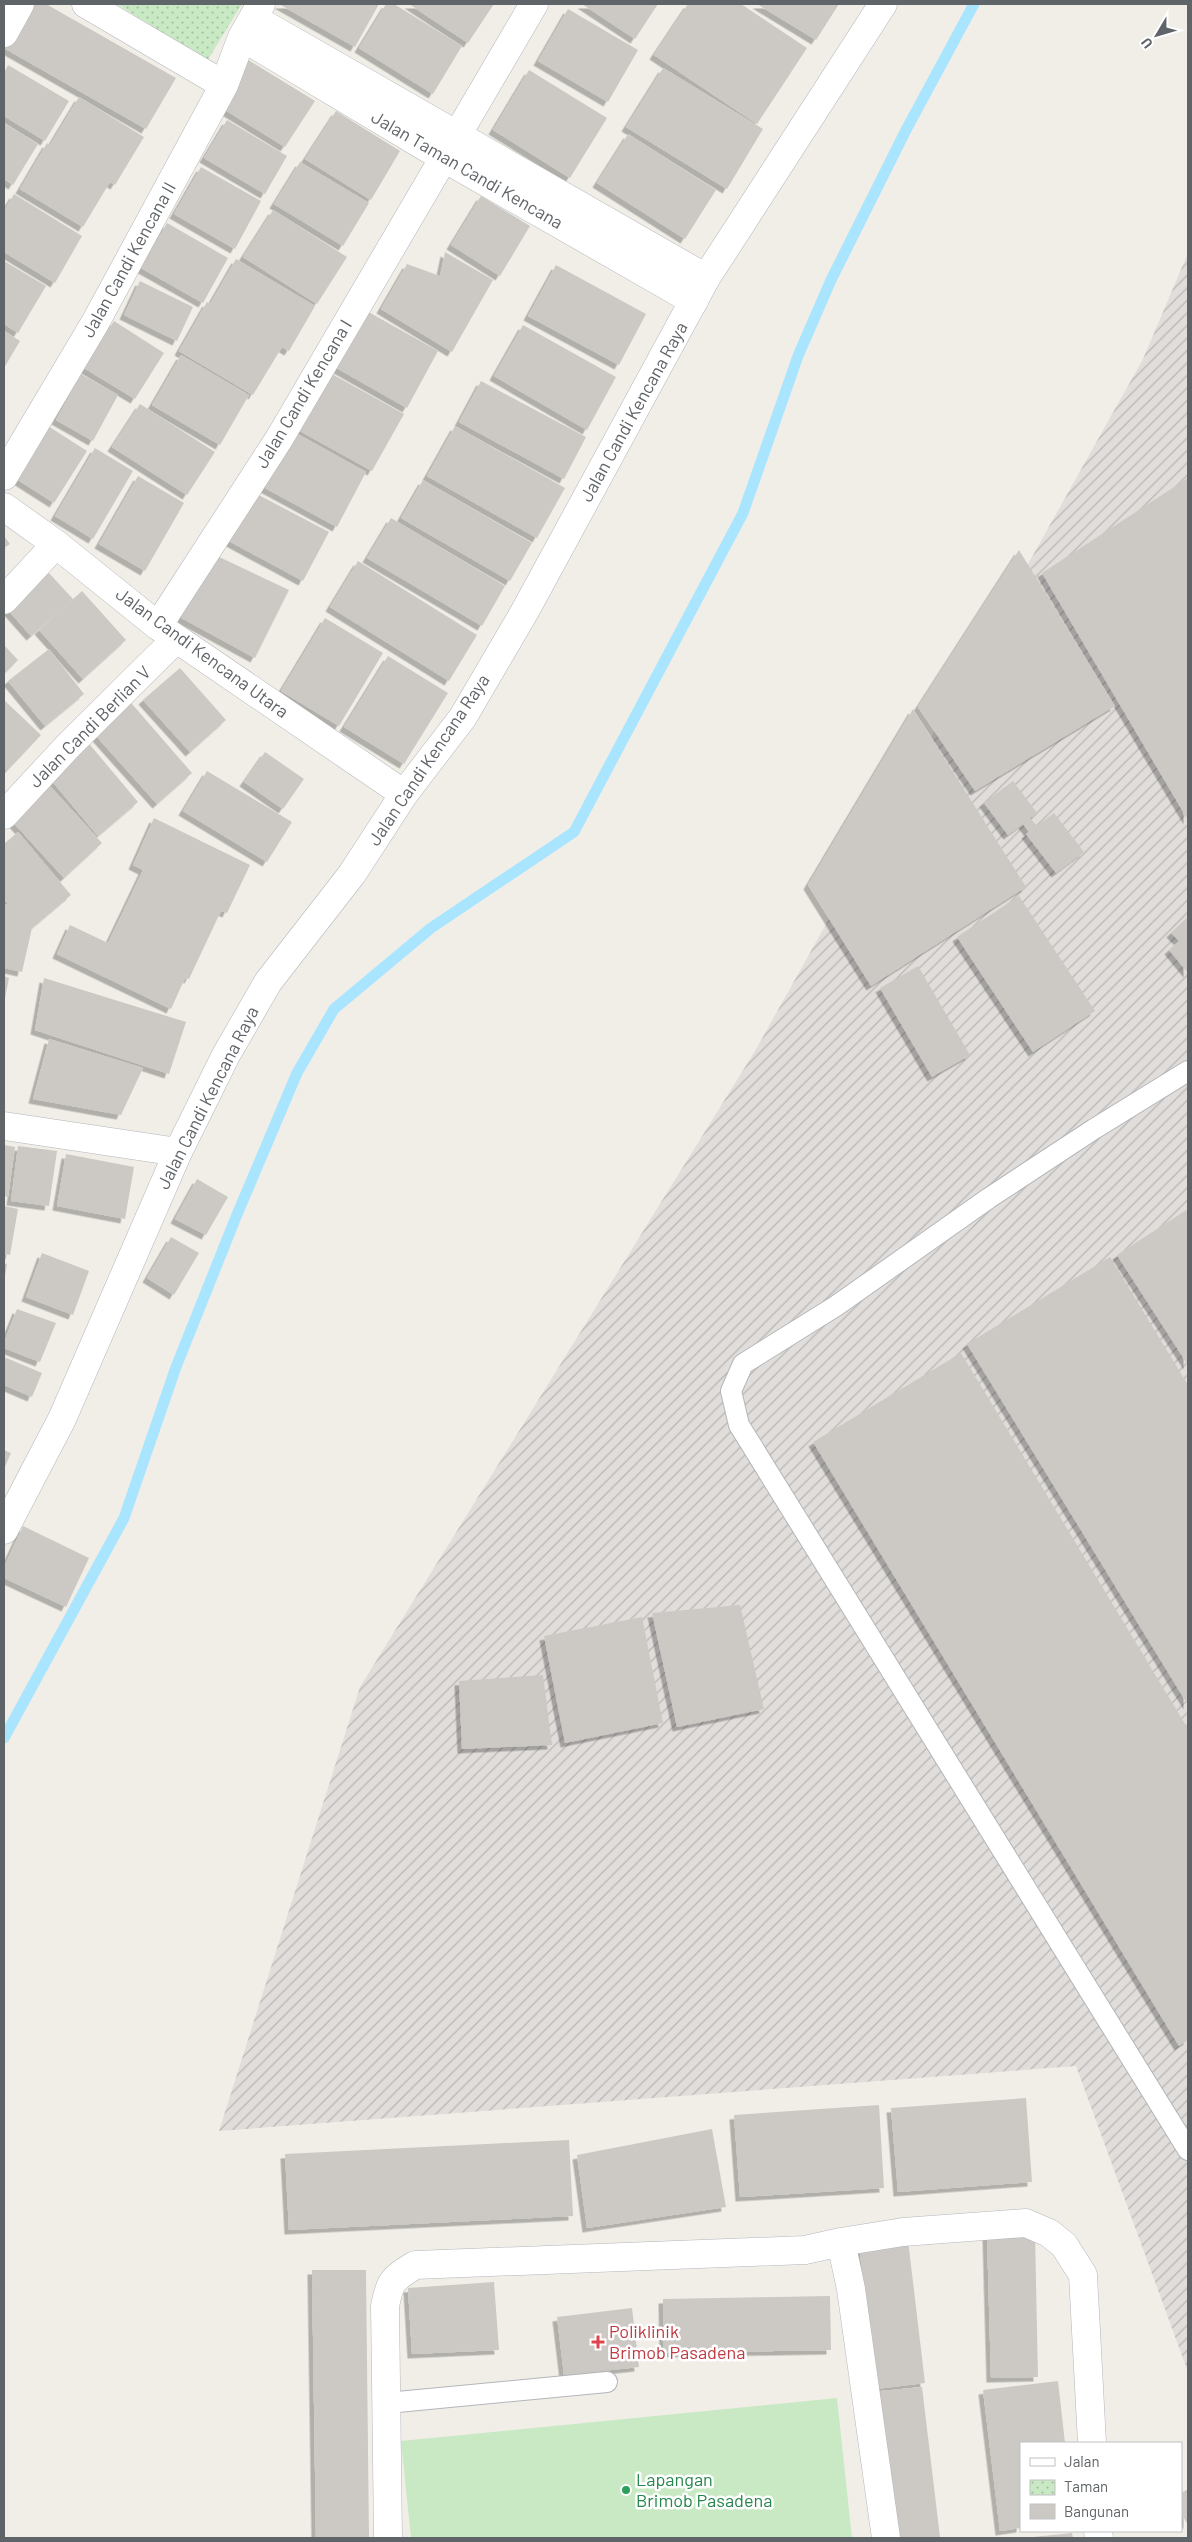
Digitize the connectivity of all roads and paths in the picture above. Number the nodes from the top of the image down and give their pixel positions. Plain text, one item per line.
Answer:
1 (20, 4) edge
2 (86, 4) edge
3 (534, 4) edge
4 (883, 4) edge
5 (252, 19) edge
6 (4, 32) edge
7 (224, 85) junction
8 (451, 147) junction
9 (700, 290) junction
10 (4, 476) edge
11 (4, 507) edge
12 (56, 544) junction
13 (4, 600) edge
14 (167, 633) junction
15 (404, 794) junction
16 (4, 816) edge
17 (1188, 1071) edge
18 (4, 1126) edge
19 (178, 1152) junction
20 (4, 1530) edge
21 (1188, 2150) edge
22 (841, 2242) junction
23 (607, 2382) dead end
24 (387, 2403) junction
25 (1092, 2442) edge
26 (388, 2538) edge
27 (886, 2538) edge

1 - 6 street
2 - 7 street
3 - 8 street, Jalan Candi Kencana I
4 - 9 street, Jalan Candi Kencana Raya
5 - 7 street, Jalan Candi Kencana II
5 - 8 street, Jalan Taman Candi Kencana
7 - 10 street, Jalan Candi Kencana II
8 - 9 street, Jalan Taman Candi Kencana
8 - 14 street, Jalan Candi Kencana I
9 - 15 street, Jalan Candi Kencana Raya
11 - 12 street, Jalan Candi Kencana Utara
12 - 13 street
12 - 14 street, Jalan Candi Kencana Utara
14 - 15 street, Jalan Candi Kencana Utara
14 - 16 street, Jalan Candi Berlian V
15 - 19 street, Jalan Candi Kencana Raya
17 - 21 lane
18 - 19 street
19 - 20 street, Jalan Candi Kencana Raya
22 - 24 street
22 - 25 street
22 - 27 street
23 - 24 lane
24 - 26 street

